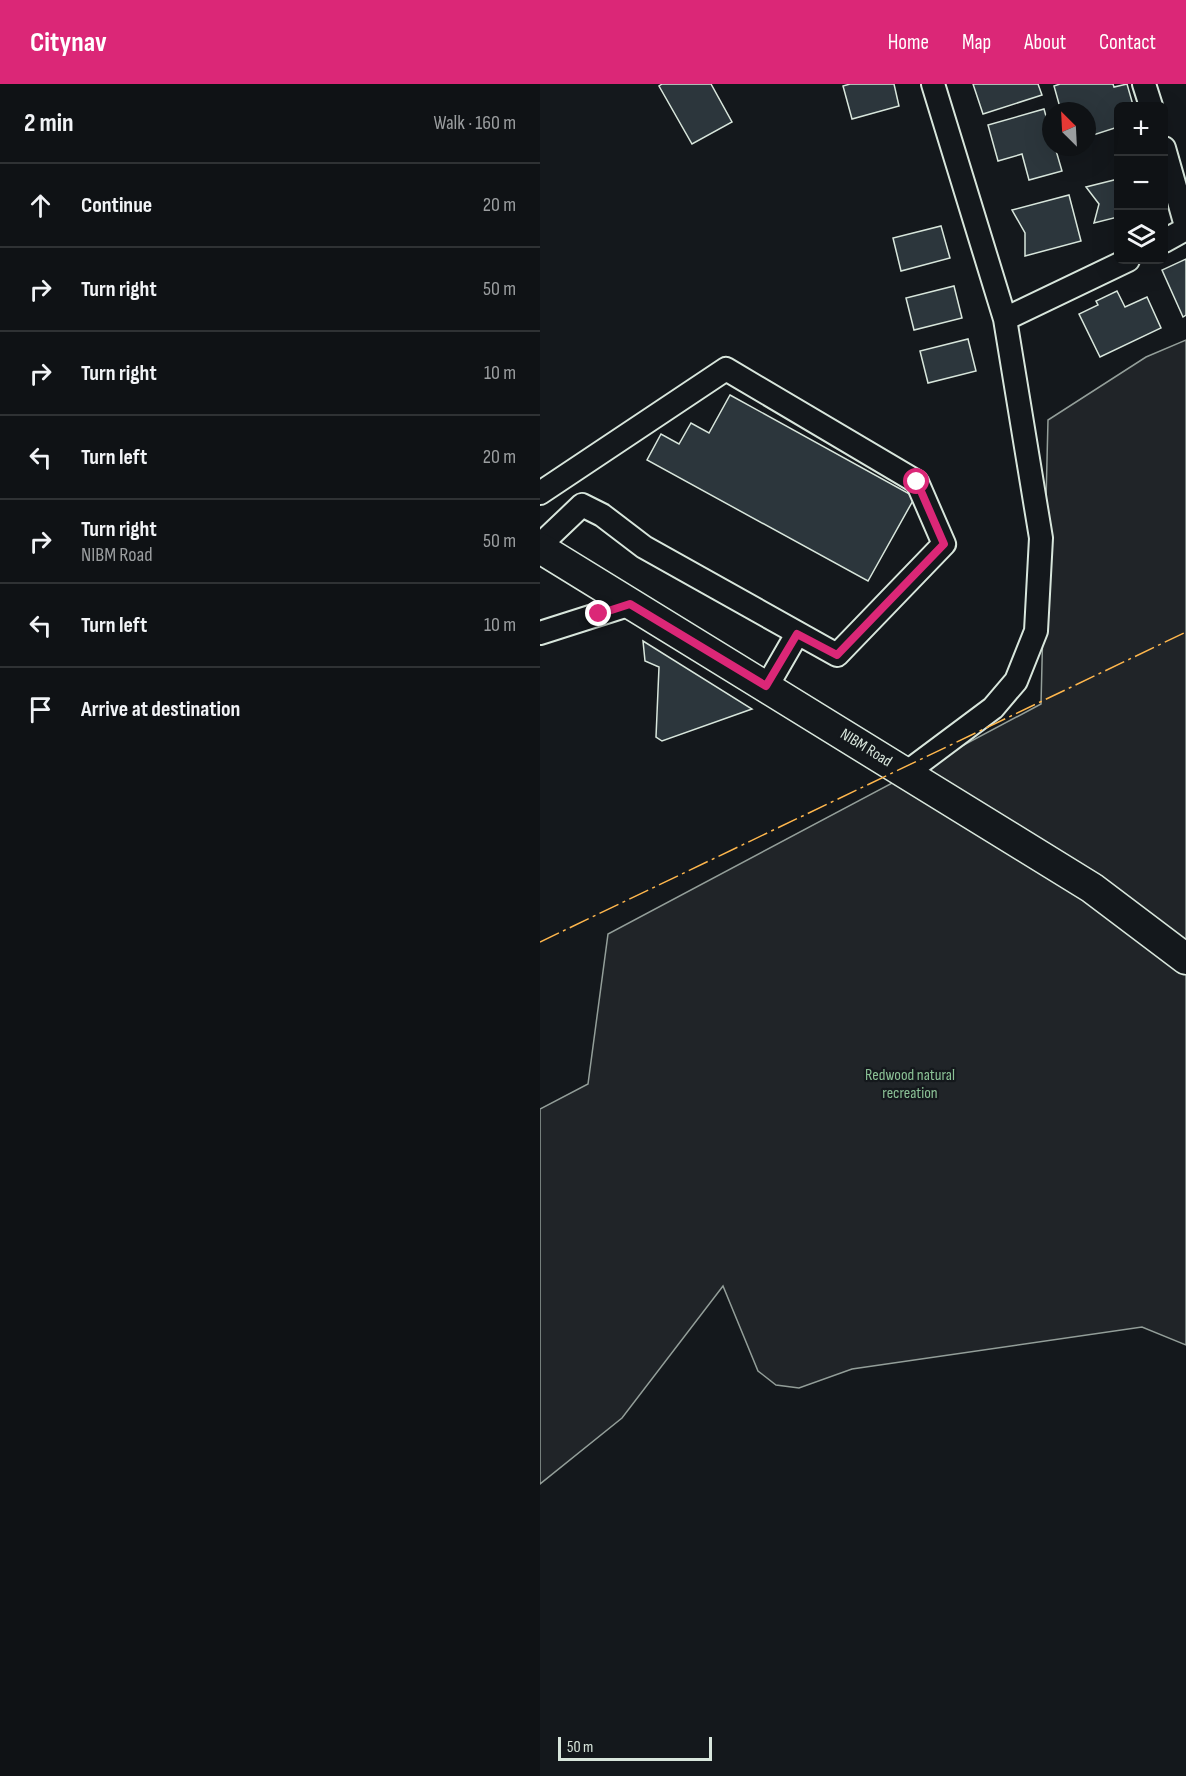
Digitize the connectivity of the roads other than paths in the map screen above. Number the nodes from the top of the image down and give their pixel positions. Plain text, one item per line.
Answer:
1 (933, 84) edge
2 (1144, 84) edge
3 (1150, 102) edge
4 (1166, 156) edge
5 (1186, 228) edge
6 (1168, 239) edge
7 (1120, 264) edge
8 (1005, 319) junction
9 (540, 493) edge
10 (540, 546) edge
11 (630, 604) junction
12 (540, 633) edge
13 (797, 634) junction
14 (766, 686) junction
15 (906, 773) junction
16 (1186, 959) edge

1 - 8 lane
2 - 3 lane
4 - 5 lane
5 - 6 lane
7 - 8 lane
8 - 15 lane
9 - 13 lane
10 - 11 main road, NIBM Road
10 - 13 lane
11 - 12 lane
11 - 14 main road, NIBM Road
13 - 14 lane
14 - 15 main road, NIBM Road
15 - 16 main road, NIBM Road

